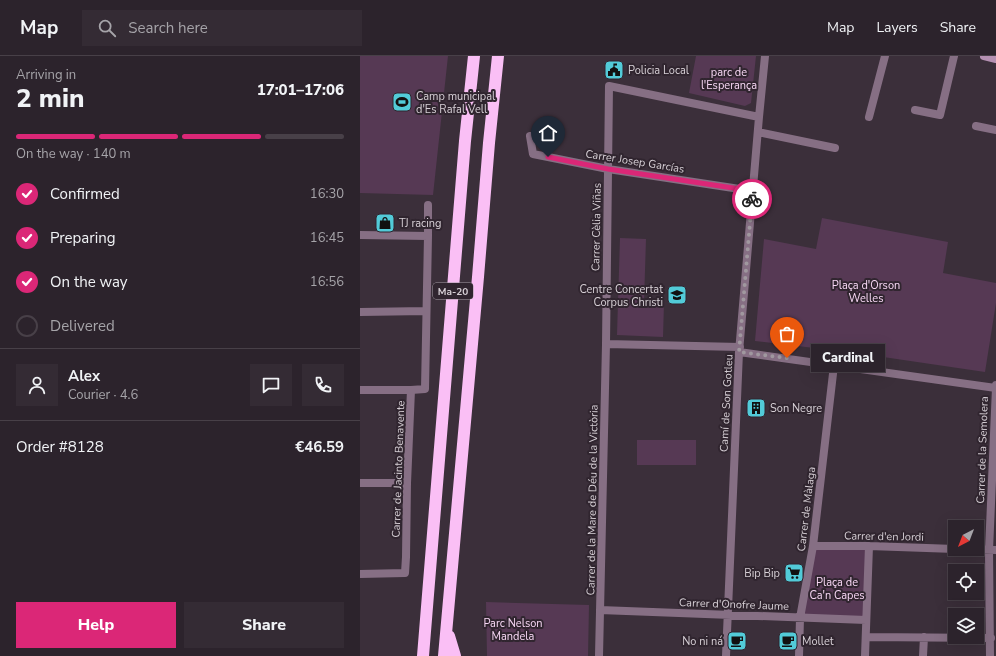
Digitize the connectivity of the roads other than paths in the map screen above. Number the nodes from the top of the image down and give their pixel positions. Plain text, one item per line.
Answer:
1 (474, 56) edge
2 (498, 56) edge
3 (765, 56) edge
4 (885, 56) edge
5 (954, 56) edge
6 (984, 56) edge
7 (996, 59) edge
8 (915, 110) dead end
9 (870, 116) dead end
10 (759, 117) junction
11 (976, 126) dead end
12 (996, 130) edge
13 (758, 132) junction
14 (530, 136) dead end
15 (835, 148) dead end
16 (608, 169) junction
17 (753, 191) junction
18 (428, 205) dead end
19 (360, 235) edge
20 (428, 236) junction
21 (426, 311) junction
22 (360, 312) edge
23 (606, 344) junction
24 (740, 350) junction
25 (834, 365) junction
26 (996, 385) edge
27 (996, 388) edge
28 (360, 390) edge
29 (411, 390) junction
30 (360, 483) edge
31 (407, 483) junction
32 (813, 546) junction
33 (869, 546) junction
34 (948, 549) edge
35 (993, 550) edge
36 (360, 574) edge
37 (600, 610) junction
38 (728, 614) junction
39 (800, 618) junction
40 (866, 620) junction
41 (447, 629) junction
42 (866, 637) junction
43 (924, 637) junction
44 (990, 638) junction
45 (424, 642) junction
46 (418, 656) edge
47 (423, 656) edge
48 (444, 656) edge
49 (455, 656) edge
50 (599, 656) edge
51 (726, 656) edge
52 (799, 656) edge
53 (865, 656) edge
54 (923, 656) edge
55 (990, 656) edge

1 - 45 highway, Ma-20
2 - 41 highway, Ma-20
3 - 10 street, Camí de Son Gotleu
4 - 9 street
5 - 8 street
6 - 7 street
10 - 13 street, Camí de Son Gotleu
10 - 16 street, Carrer Cèlia Viñas
11 - 12 street
13 - 15 street
13 - 17 street, Camí de Son Gotleu
14 - 16 street, Carrer Josep Garcías
16 - 17 street, Carrer Josep Garcías
16 - 23 street, Carrer Cèlia Viñas
17 - 24 street, Camí de Son Gotleu
18 - 20 street, Carrer de Jacinto Benavente
19 - 20 street
20 - 21 street, Carrer de Jacinto Benavente
21 - 22 street
21 - 29 street, Carrer de Jacinto Benavente
23 - 24 street
23 - 37 street, Carrer de la Mare de Déu de la Victòria
24 - 25 street
24 - 38 street, Camí de Son Gotleu
25 - 27 street
25 - 32 street, Carrer de Màlaga
26 - 27 street
27 - 35 street, Carrer de la Semolera
28 - 29 street
29 - 31 street, Carrer de Jacinto Benavente
30 - 31 street
31 - 36 street, Carrer de Jacinto Benavente
32 - 33 street, Carrer d'en Jordi
32 - 39 street, Carrer de Màlaga
33 - 34 street, Carrer d'en Jordi
33 - 40 street
35 - 44 street, Carrer de la Semolera
37 - 38 street, Carrer d'Onofre Jaume
37 - 50 street, Carrer de la Mare de Déu de la Victòria
38 - 39 street, Carrer d'Onofre Jaume
38 - 51 street, Camí de Son Gotleu
39 - 40 street, Carrer d'Onofre Jaume
39 - 52 street, Carrer de Màlaga
40 - 42 street
41 - 48 highway, Ma-20
41 - 49 highway
42 - 43 street
42 - 53 street
43 - 44 street
43 - 54 street
44 - 55 street, Carrer de la Semolera
45 - 46 highway
45 - 47 highway, Ma-20

